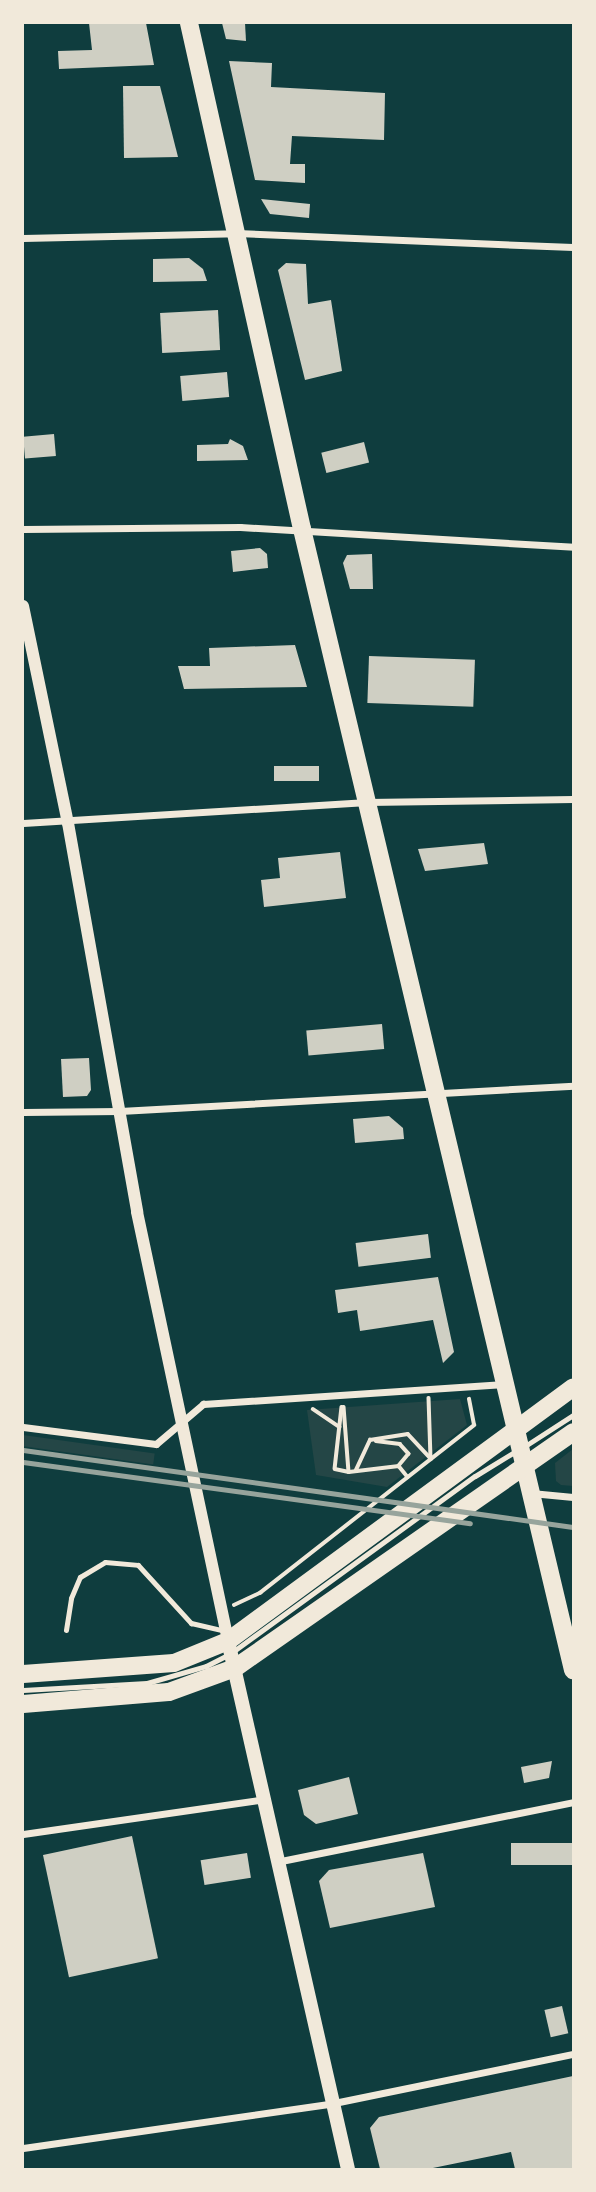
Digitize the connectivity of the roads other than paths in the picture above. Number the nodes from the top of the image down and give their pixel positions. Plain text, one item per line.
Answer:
1 (189, 23) edge
2 (236, 233) junction
3 (23, 238) edge
4 (573, 247) edge
5 (23, 529) edge
6 (302, 529) junction
7 (573, 547) edge
8 (23, 606) edge
9 (573, 799) edge
10 (367, 802) junction
11 (23, 823) edge
12 (68, 823) junction
13 (573, 1086) edge
14 (436, 1093) junction
15 (120, 1111) junction
16 (23, 1112) edge
17 (504, 1384) junction
18 (573, 1388) edge
19 (573, 1415) edge
20 (183, 1421) junction
21 (23, 1427) edge
22 (573, 1432) edge
23 (518, 1441) junction
24 (524, 1469) junction
25 (530, 1493) junction
26 (573, 1497) edge
27 (66, 1630) dead end
28 (230, 1648) junction
29 (573, 1670) edge
30 (23, 1674) edge
31 (23, 1690) edge
32 (23, 1704) edge
33 (267, 1799) junction
34 (573, 1802) edge
35 (23, 1834) edge
36 (281, 1861) junction
37 (573, 2054) edge
38 (334, 2104) junction
39 (23, 2148) edge
40 (348, 2169) edge

1 - 2 main road
2 - 3 street
2 - 4 street
2 - 6 main road
5 - 6 street
6 - 7 street
6 - 10 main road
8 - 12 street
9 - 10 street
10 - 12 street
10 - 14 main road
11 - 12 street
12 - 15 street
13 - 14 street
14 - 15 street
14 - 17 main road
15 - 16 street
15 - 20 street
17 - 20 street
17 - 23 main road
18 - 23 main road
19 - 23 lane
20 - 21 street
20 - 28 street
22 - 24 main road
23 - 24 main road
23 - 28 main road
24 - 25 main road
24 - 28 main road
25 - 26 street
25 - 29 main road
27 - 28 lane
28 - 30 main road
28 - 31 lane
28 - 32 main road
28 - 33 main road
33 - 35 street
33 - 36 main road
34 - 36 street
36 - 38 main road
37 - 38 street
38 - 39 street
38 - 40 main road

